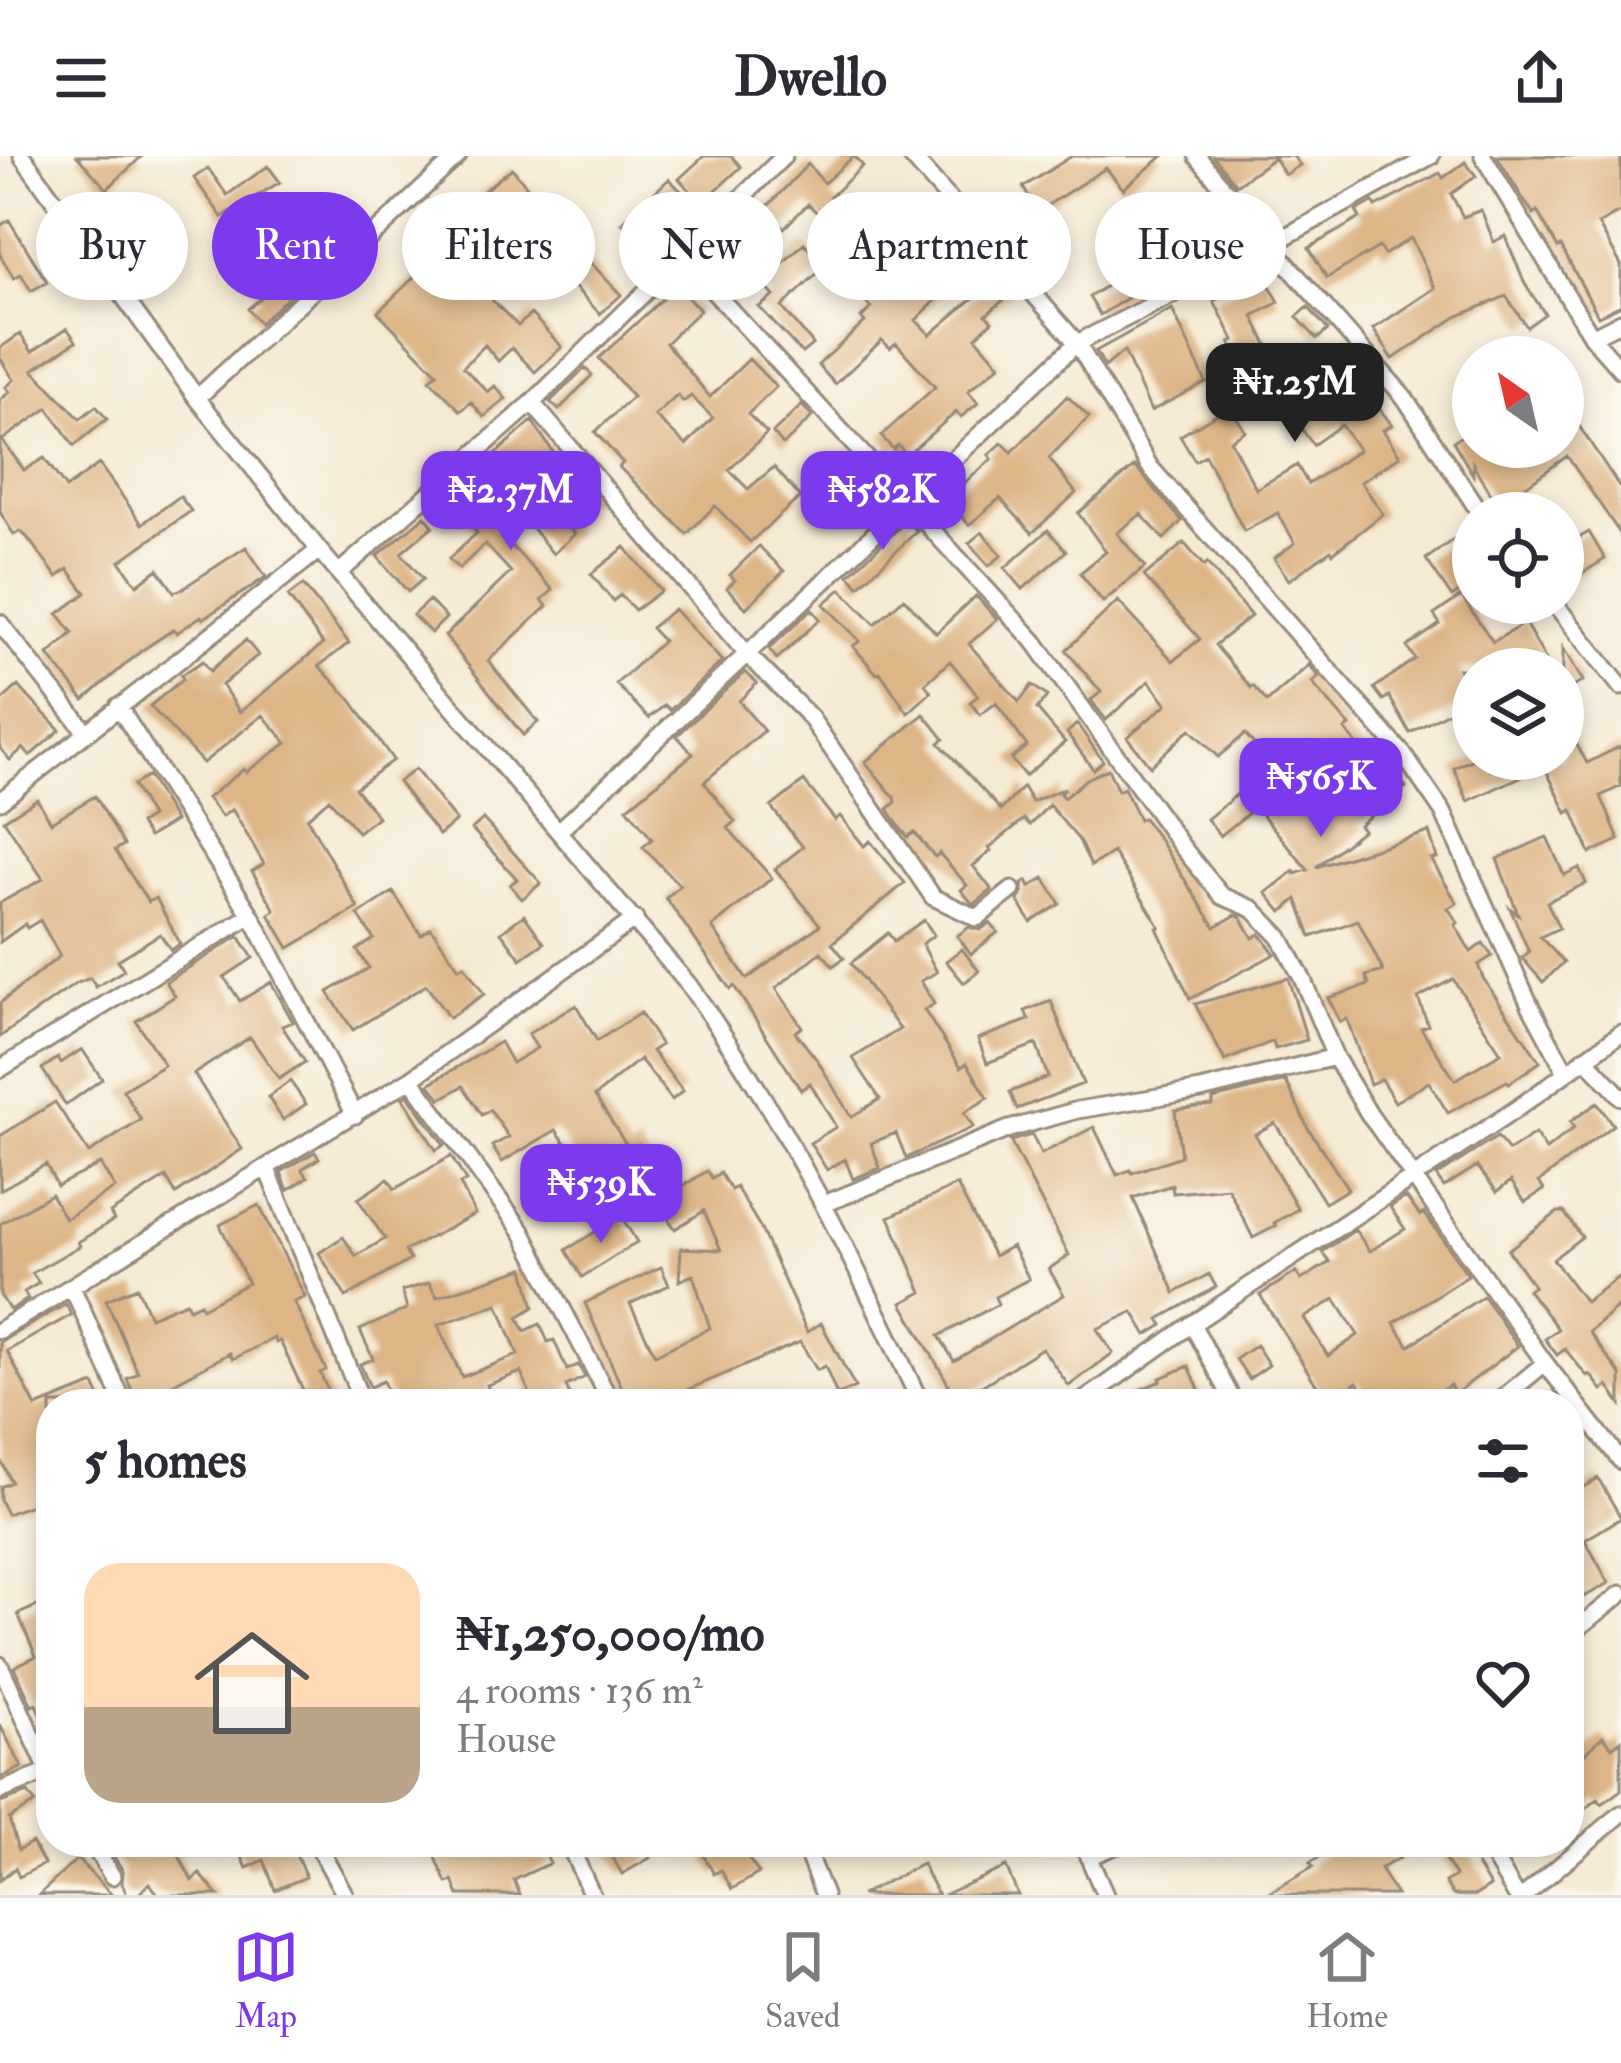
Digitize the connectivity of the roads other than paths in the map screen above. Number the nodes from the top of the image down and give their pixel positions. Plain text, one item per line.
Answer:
1 (22, 156) edge
2 (458, 156) edge
3 (784, 156) edge
4 (910, 156) edge
5 (1197, 156) edge
6 (1431, 156) edge
7 (1484, 156) edge
8 (746, 192) edge
9 (1227, 192) edge
10 (1286, 236) edge
11 (1286, 263) edge
12 (635, 300) edge
13 (722, 300) edge
14 (1162, 300) edge
15 (1621, 322) edge
16 (1592, 337) junction
17 (1077, 343) junction
18 (1621, 370) edge
19 (197, 398) junction
20 (532, 404) junction
21 (1466, 492) edge
22 (910, 503) junction
23 (319, 550) junction
24 (340, 572) junction
25 (0, 623) edge
26 (1572, 624) edge
27 (747, 654) junction
28 (1621, 687) edge
29 (118, 706) junction
30 (86, 733) junction
31 (0, 801) edge
32 (560, 831) junction
33 (1012, 890) dead end
34 (250, 915) junction
35 (634, 920) junction
36 (1621, 1033) edge
37 (1335, 1057) junction
38 (1585, 1058) junction
39 (0, 1069) edge
40 (1567, 1072) junction
41 (412, 1079) junction
42 (1621, 1097) edge
43 (355, 1115) junction
44 (267, 1168) junction
45 (1411, 1179) junction
46 (824, 1204) junction
47 (72, 1287) junction
48 (1192, 1324) junction
49 (0, 1330) edge
50 (1545, 1363) junction
51 (117, 1389) edge
52 (357, 1389) edge
53 (604, 1389) edge
54 (910, 1389) edge
55 (1100, 1389) edge
56 (1227, 1389) edge
57 (1513, 1389) edge
58 (1565, 1389) edge
59 (1584, 1413) edge
60 (1621, 1461) edge
61 (1621, 1594) edge
62 (1584, 1622) edge
63 (0, 1665) edge
64 (36, 1743) edge
65 (36, 1779) edge
66 (0, 1792) edge
67 (1621, 1814) edge
68 (1584, 1846) edge
69 (100, 1857) edge
70 (324, 1857) edge
71 (575, 1857) edge
72 (809, 1857) edge
73 (1088, 1857) edge
74 (1494, 1857) edge
75 (1571, 1857) edge
76 (112, 1876) dead end
77 (345, 1895) edge
78 (592, 1895) edge
79 (824, 1895) edge
80 (1105, 1895) edge
81 (1516, 1895) edge
82 (1526, 1895) edge

1 - 19 street
2 - 19 street
3 - 8 street
4 - 17 street
5 - 9 street
6 - 10 street
7 - 16 street
11 - 21 street
12 - 20 street
13 - 22 street
14 - 17 street
15 - 16 street
16 - 18 street
17 - 22 street
17 - 40 street
19 - 23 street
20 - 24 street
20 - 27 street
22 - 27 street
22 - 37 street
23 - 24 street
23 - 29 street
24 - 32 street
25 - 30 street
26 - 28 street
27 - 32 street
27 - 33 street
29 - 30 street
29 - 34 street
30 - 31 street
32 - 35 street
34 - 39 street
34 - 43 street
35 - 41 street
35 - 46 street
36 - 38 street
37 - 45 street
37 - 46 street
38 - 40 street
38 - 42 street
40 - 45 street
41 - 43 street
41 - 53 street
43 - 44 street
44 - 47 street
44 - 52 street
45 - 48 street
45 - 50 street
46 - 54 street
47 - 49 street
47 - 51 street
48 - 55 street
48 - 56 street
50 - 57 street
50 - 58 street
59 - 60 street
61 - 62 street
63 - 64 street
65 - 66 street
67 - 68 street
69 - 76 street
70 - 77 street
71 - 78 street
72 - 79 street
73 - 80 street
74 - 81 street
75 - 82 street

